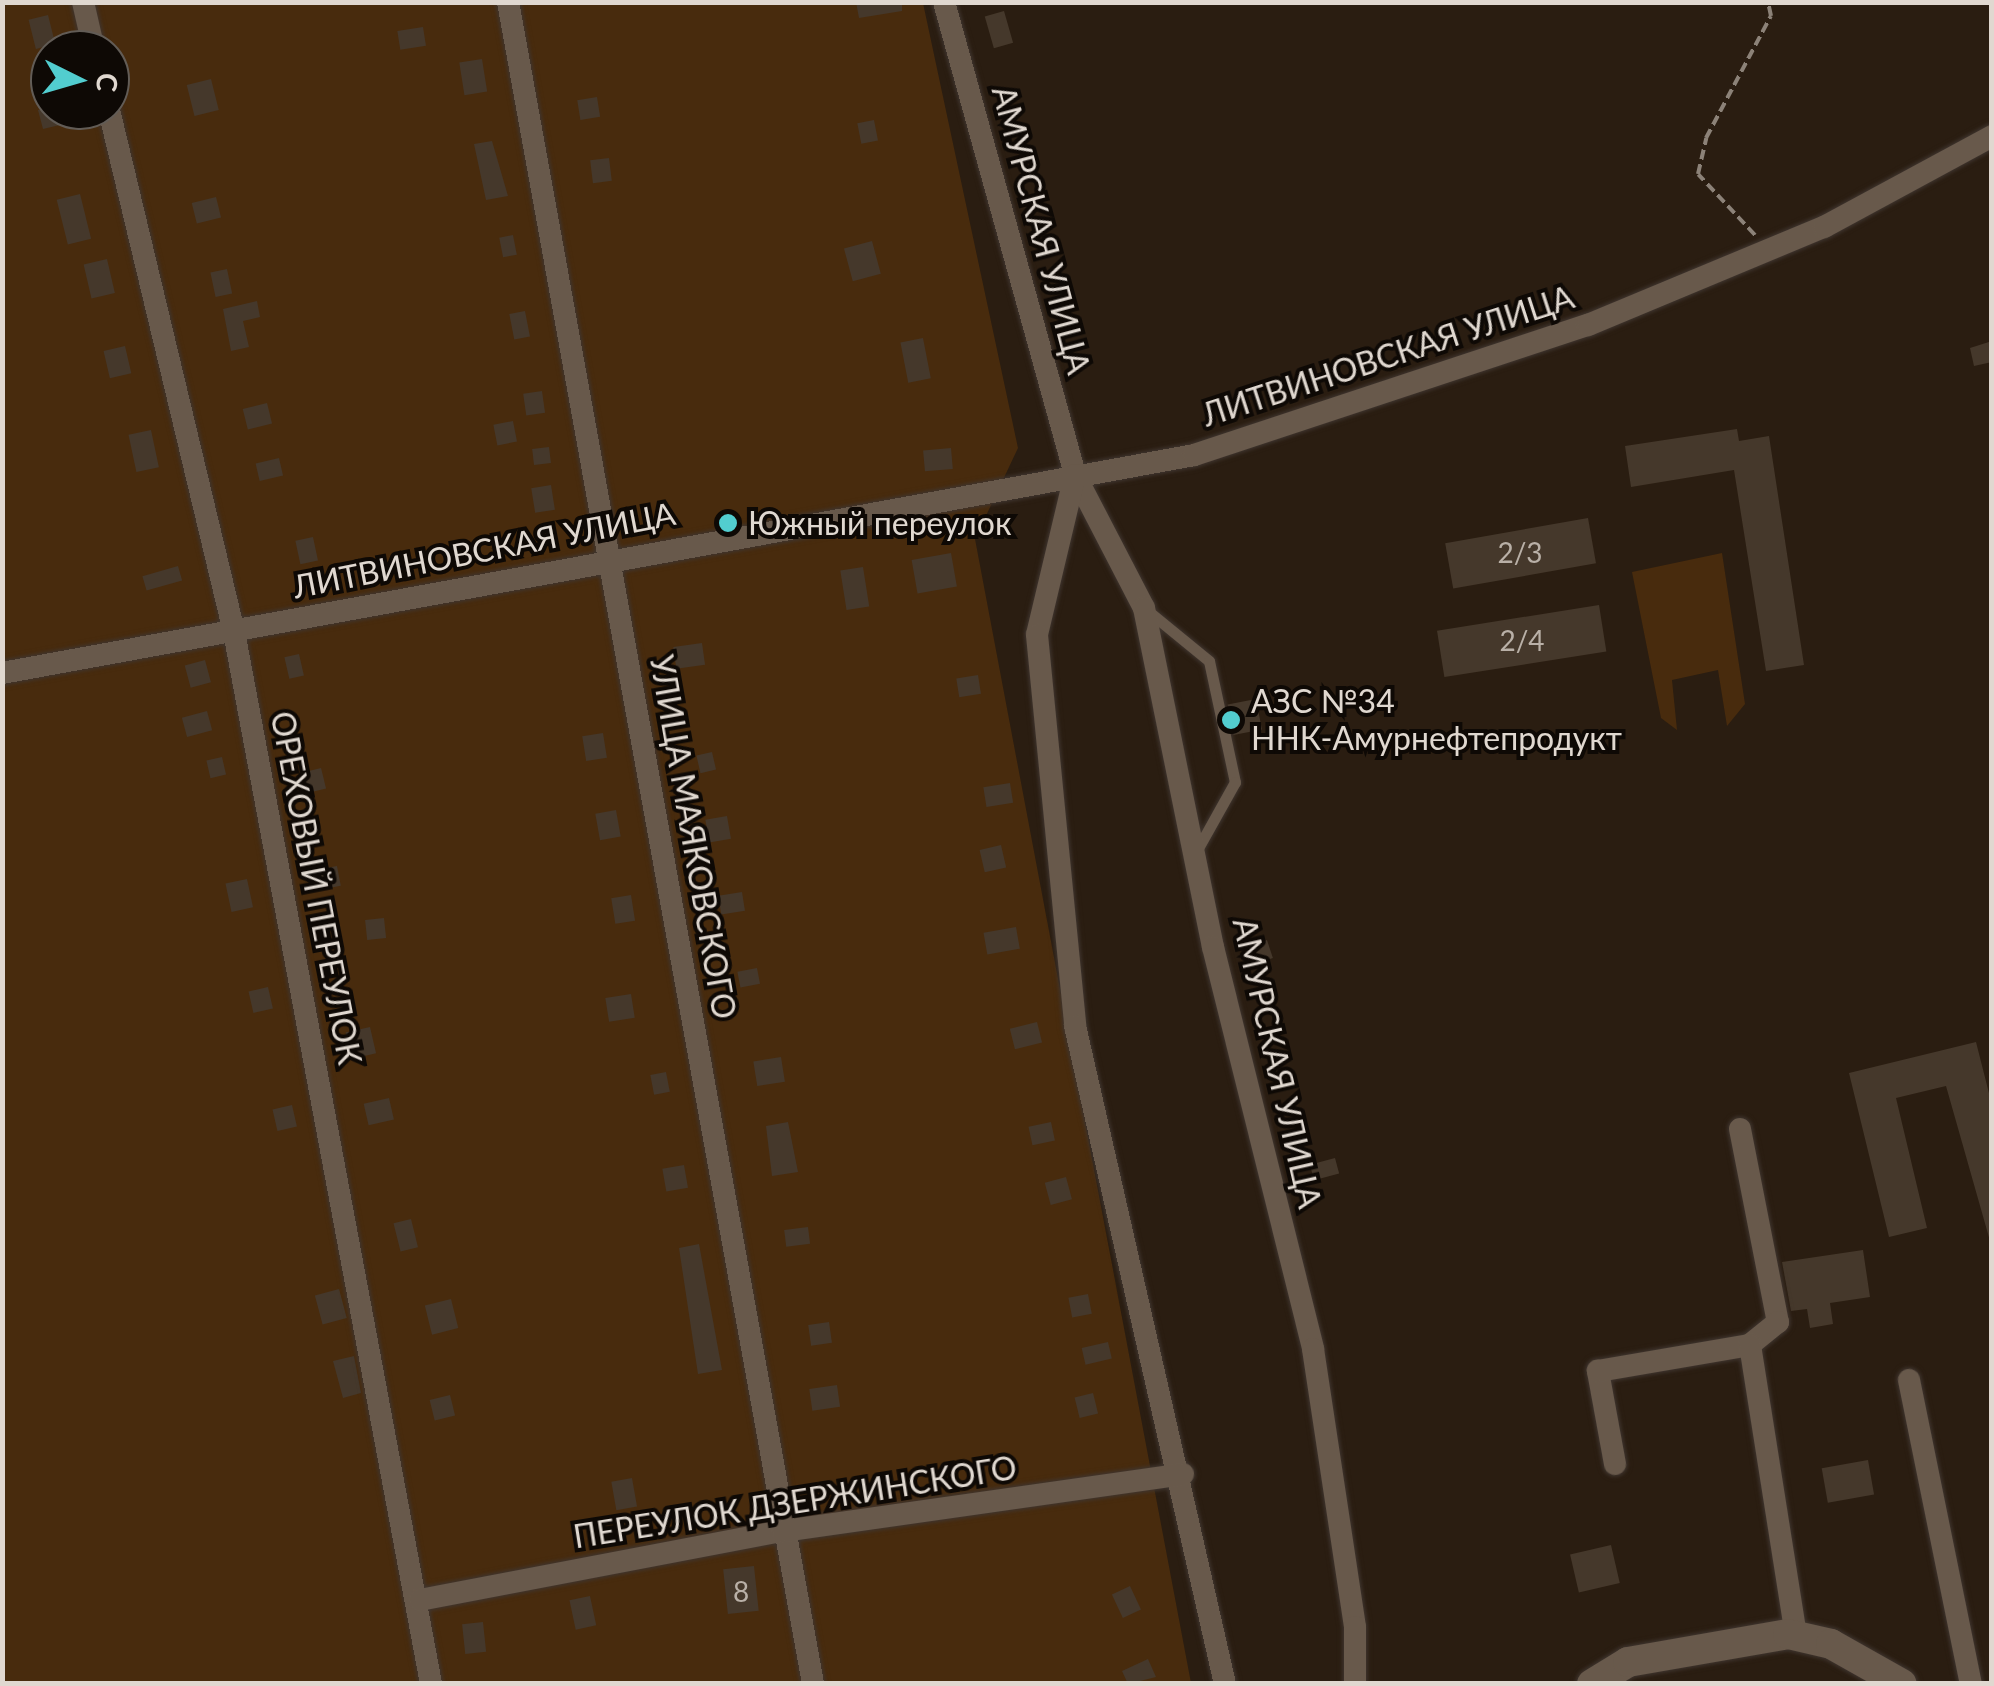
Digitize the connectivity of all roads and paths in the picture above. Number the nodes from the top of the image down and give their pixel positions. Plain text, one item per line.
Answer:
1 (83, 2) edge
2 (508, 2) edge
3 (944, 2) edge
4 (1768, 2) edge
5 (89, 30) edge
6 (114, 130) edge
7 (1992, 136) edge
8 (1768, 250) junction
9 (1075, 475) junction
10 (611, 557) junction
11 (1144, 608) junction
12 (234, 632) junction
13 (2, 673) edge
14 (1197, 850) junction
15 (1740, 1129) dead end
16 (1750, 1346) junction
17 (1909, 1380) dead end
18 (1616, 1464) dead end
19 (1183, 1474) junction
20 (783, 1531) junction
21 (420, 1600) junction
22 (1796, 1636) junction
23 (431, 1684) edge
24 (813, 1684) edge
25 (1225, 1684) edge
26 (1355, 1684) edge
27 (1592, 1684) edge
28 (1902, 1684) edge
29 (1971, 1684) edge

1 - 5 street
2 - 10 street, УЛИЦА МАЯКОВСКОГО
3 - 9 street, АМУРСКАЯ УЛИЦА
4 - 8 path
6 - 12 street, ОРЕХОВЫЙ ПЕРЕУЛОК
7 - 8 street, ЛИТВИНОВСКАЯ УЛИЦА
8 - 9 street, ЛИТВИНОВСКАЯ УЛИЦА
9 - 10 street, ЛИТВИНОВСКАЯ УЛИЦА
9 - 11 street, АМУРСКАЯ УЛИЦА
9 - 19 street, АМУРСКАЯ УЛИЦА
10 - 12 street, ЛИТВИНОВСКАЯ УЛИЦА
10 - 20 street, УЛИЦА МАЯКОВСКОГО
11 - 14 street, АМУРСКАЯ УЛИЦА
11 - 14 lane
12 - 13 street, ЛИТВИНОВСКАЯ УЛИЦА
12 - 21 street, ОРЕХОВЫЙ ПЕРЕУЛОК
14 - 26 street, АМУРСКАЯ УЛИЦА
15 - 16 street
16 - 18 street
16 - 22 street
17 - 29 street
19 - 20 street, ПЕРЕУЛОК ДЗЕРЖИНСКОГО
19 - 25 street, АМУРСКАЯ УЛИЦА
20 - 21 street, ПЕРЕУЛОК ДЗЕРЖИНСКОГО
20 - 24 street, УЛИЦА МАЯКОВСКОГО
21 - 23 street, ОРЕХОВЫЙ ПЕРЕУЛОК
22 - 27 main road
22 - 28 main road

